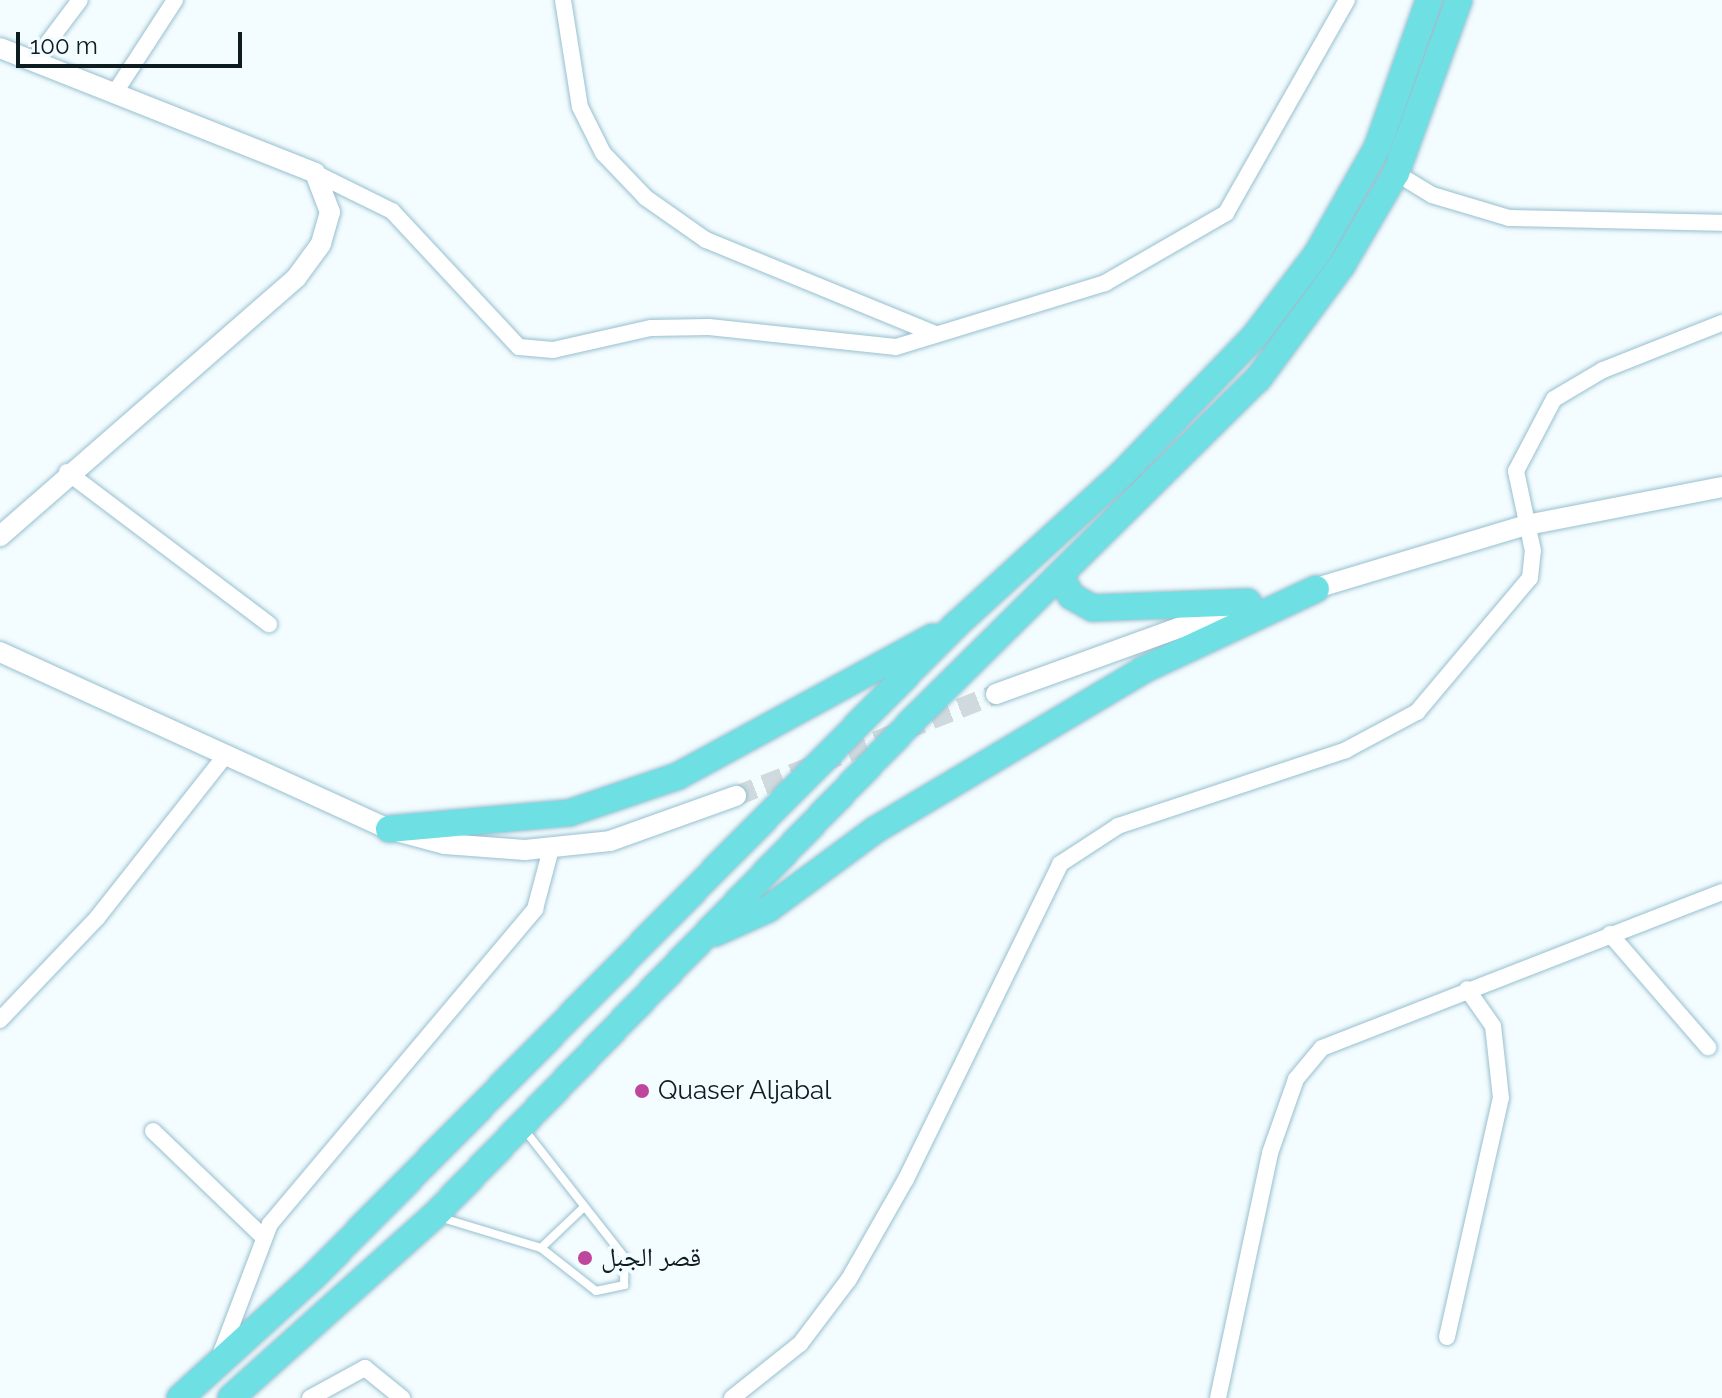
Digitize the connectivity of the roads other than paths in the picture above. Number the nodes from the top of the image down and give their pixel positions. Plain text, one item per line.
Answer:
1 (80, 0) edge
2 (175, 0) edge
3 (563, 0) edge
4 (1347, 0) edge
5 (1429, 0) edge
6 (1459, 0) edge
7 (0, 48) edge
8 (34, 61) junction
9 (114, 94) junction
10 (315, 173) junction
11 (1396, 173) junction
12 (1722, 223) edge
13 (1722, 323) edge
14 (933, 333) junction
15 (67, 472) junction
16 (1722, 487) edge
17 (1527, 525) junction
18 (0, 536) edge
19 (1060, 575) junction
20 (1316, 589) junction
21 (1248, 602) junction
22 (269, 624) dead end
23 (957, 624) junction
24 (0, 652) edge
25 (996, 694) tunnel mouth
26 (225, 756) junction
27 (736, 796) tunnel mouth
28 (389, 829) junction
29 (551, 849) junction
30 (1722, 892) edge
31 (1610, 934) junction
32 (708, 935) junction
33 (1467, 989) junction
34 (0, 1020) edge
35 (1708, 1047) dead end
36 (520, 1124) junction
37 (153, 1131) dead end
38 (582, 1209) junction
39 (434, 1216) junction
40 (263, 1237) junction
41 (541, 1248) junction
42 (1447, 1337) dead end
43 (216, 1367) junction
44 (180, 1398) edge
45 (231, 1398) edge
46 (310, 1398) edge
47 (402, 1398) edge
48 (732, 1398) edge
49 (1218, 1398) edge

1 - 8 street
2 - 9 street
3 - 14 street
4 - 14 street
5 - 23 highway
6 - 11 highway
7 - 8 street
8 - 9 street
9 - 10 street
10 - 14 street
10 - 15 street
11 - 12 street
11 - 19 highway
13 - 17 street
15 - 18 street
15 - 22 street
16 - 17 street
17 - 20 street
17 - 48 street
19 - 21 highway
19 - 32 highway
20 - 21 street
20 - 32 highway
21 - 25 street
23 - 28 highway
23 - 43 highway
24 - 26 street
26 - 28 street
26 - 34 street
27 - 29 street
28 - 29 street
29 - 40 street
30 - 31 street
31 - 33 street
31 - 35 street
32 - 36 highway
33 - 42 street
33 - 49 street
36 - 38 lane
36 - 39 highway
37 - 40 street
38 - 41 lane
38 - 41 lane
39 - 41 lane
39 - 45 highway
40 - 43 street
43 - 44 highway
46 - 47 street

